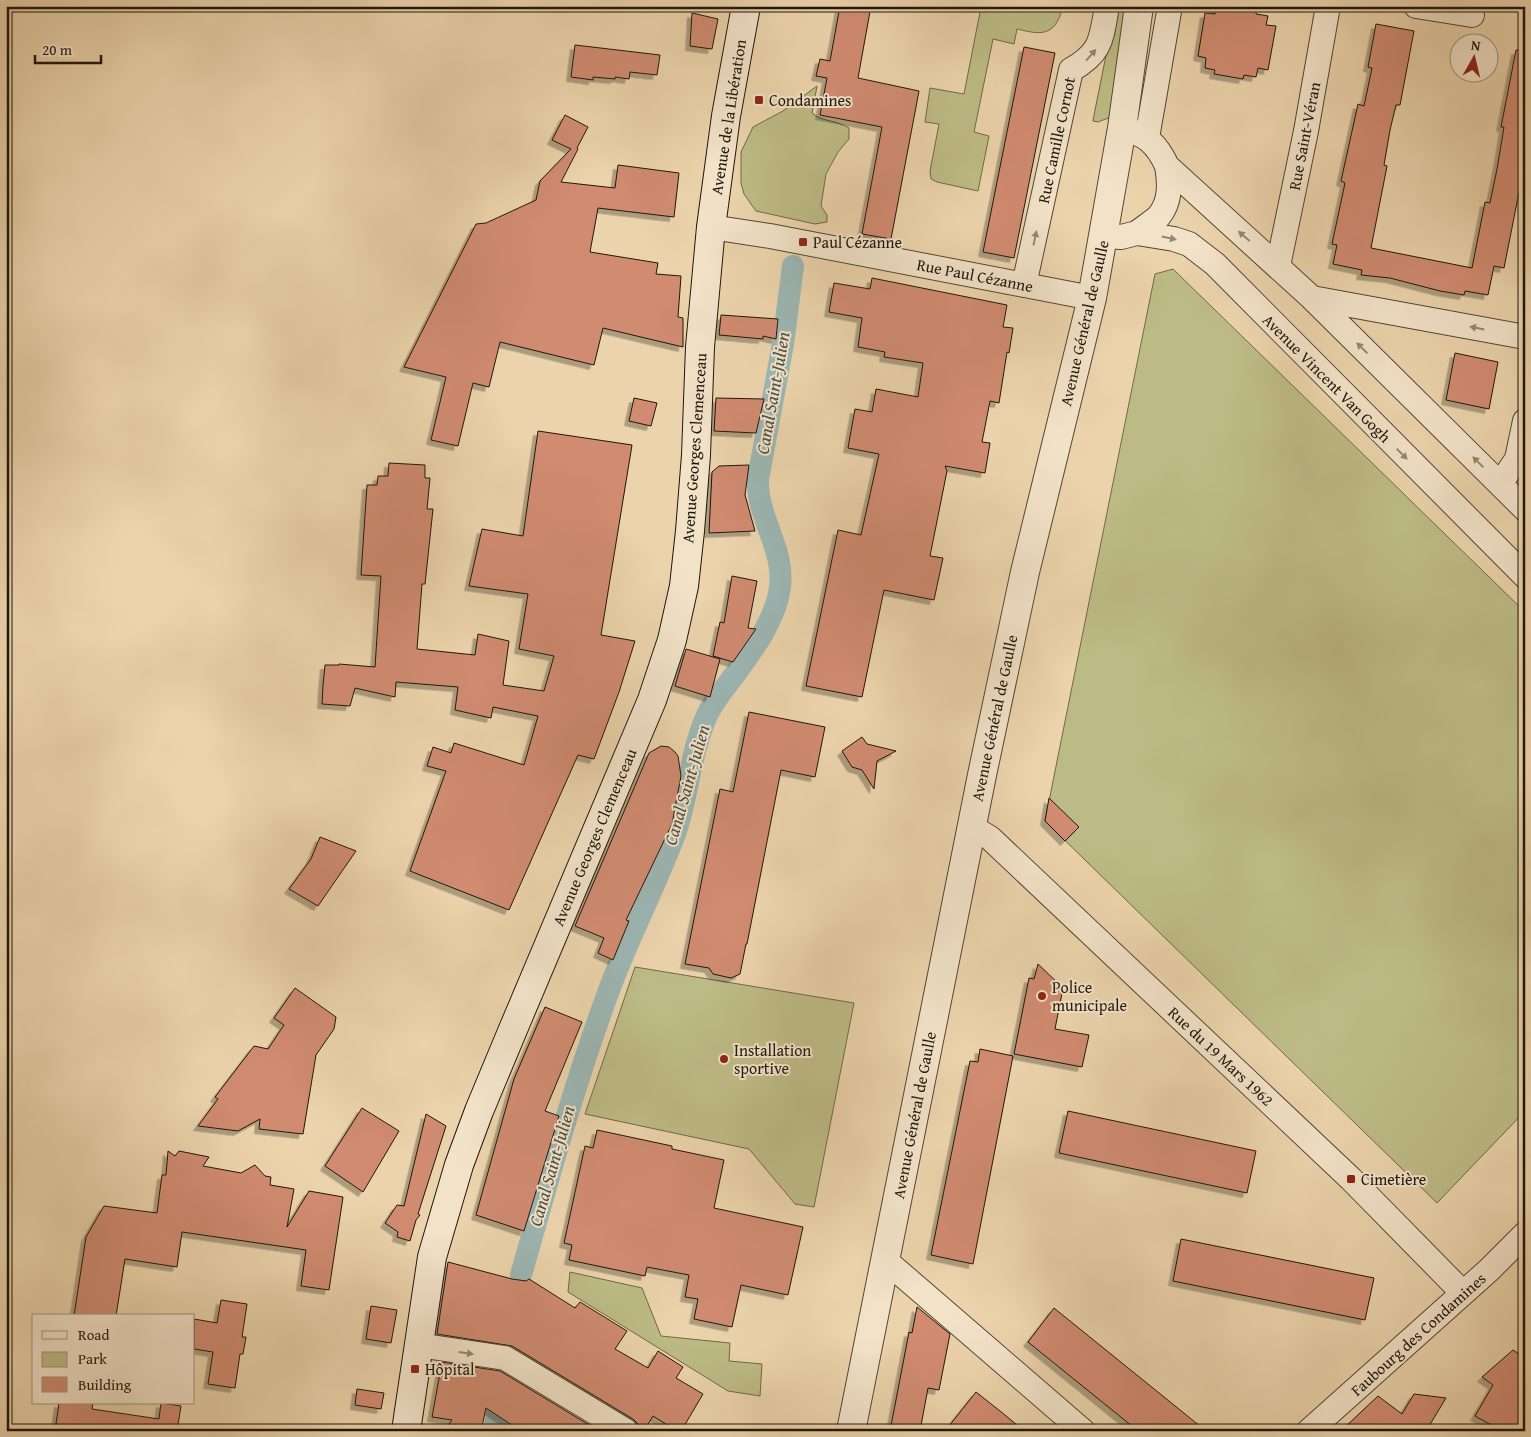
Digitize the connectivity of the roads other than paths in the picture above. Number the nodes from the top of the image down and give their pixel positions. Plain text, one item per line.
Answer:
1 (746, 6) edge
2 (1107, 6) edge
3 (1139, 6) edge
4 (1170, 6) edge
5 (1328, 6) edge
6 (1416, 6) edge
7 (1472, 15) dead end
8 (1122, 128) junction
9 (1147, 138) junction
10 (1167, 166) junction
11 (711, 227) junction
12 (1136, 233) junction
13 (1104, 236) junction
14 (1278, 266) junction
15 (1024, 285) junction
16 (1092, 298) junction
17 (1312, 298) junction
18 (1525, 337) edge
19 (1525, 421) edge
20 (1500, 484) junction
21 (1525, 509) edge
22 (1525, 576) edge
23 (972, 827) junction
24 (1525, 1234) edge
25 (885, 1260) junction
26 (1463, 1293) junction
27 (418, 1345) junction
28 (406, 1431) edge
29 (626, 1431) edge
30 (851, 1431) edge
31 (1084, 1431) edge
32 (1309, 1431) edge

1 - 11 main road, Avenue de la Libération
15 -> 2 street, Rue Camille Cornot
3 - 8 main road, Avenue Général de Gaulle
4 - 9 street
5 - 14 street, Rue Saint-Véran
6 - 7 street
8 - 9 street
8 - 13 main road, Avenue Général de Gaulle
9 - 10 street
10 - 12 street
14 -> 10 street
11 - 15 street, Rue Paul Cézanne
11 - 27 main road, Avenue Georges Clemenceau
12 - 13 street, Avenue Vincent Van Gogh
12 -> 22 street, Avenue Vincent Van Gogh
13 - 16 main road, Avenue Général de Gaulle
14 - 17 street
15 - 16 street, Rue Paul Cézanne
16 - 23 main road, Avenue Général de Gaulle
18 -> 17 street
20 -> 17 street
19 - 20 street
20 - 21 street
23 - 25 main road, Avenue Général de Gaulle
23 - 26 street, Rue du 19 Mars 1962
24 - 26 street, Faubourg des Condamines
25 - 30 main road, Avenue Général de Gaulle
25 - 31 street
26 - 32 street, Faubourg des Condamines
27 - 28 main road, Avenue Georges Clemenceau
27 -> 29 street

